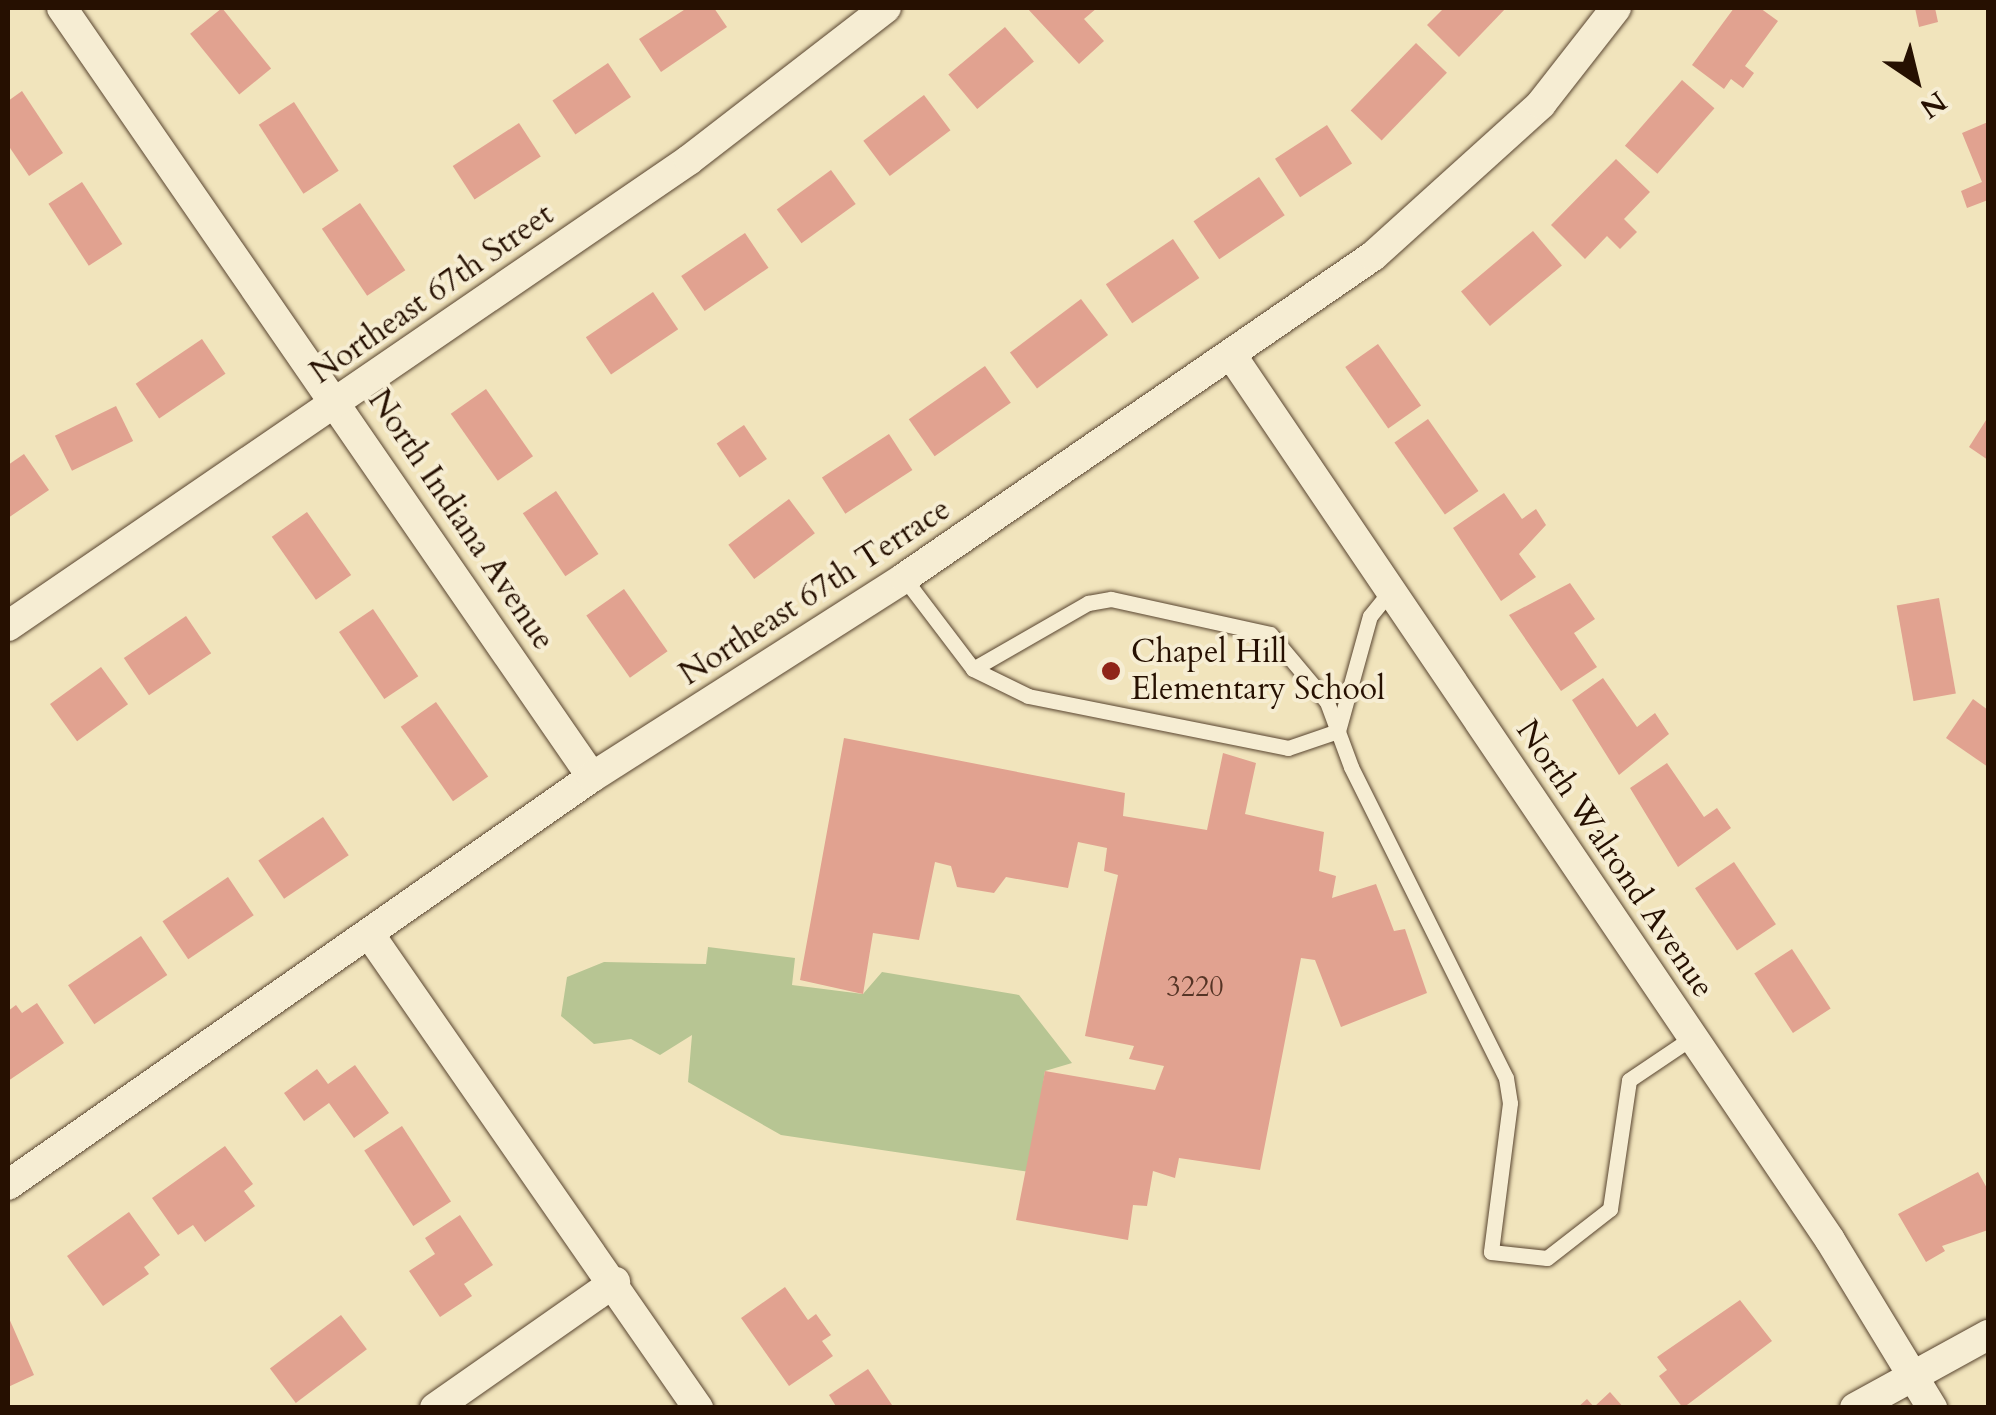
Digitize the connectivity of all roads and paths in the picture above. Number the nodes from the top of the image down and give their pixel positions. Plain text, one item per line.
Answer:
1 (886, 8) edge
2 (1616, 8) edge
3 (73, 11) edge
4 (1232, 356) junction
5 (339, 401) junction
6 (904, 578) junction
7 (1390, 592) junction
8 (8, 626) edge
9 (973, 670) junction
10 (1338, 732) junction
11 (592, 778) junction
12 (370, 936) junction
13 (1693, 1037) junction
14 (8, 1184) edge
15 (615, 1282) junction
16 (1988, 1334) edge
17 (1912, 1374) junction
18 (435, 1408) edge
19 (698, 1408) edge
20 (1855, 1408) edge
21 (1932, 1408) edge

1 - 5 street, Northeast 67th Street
2 - 4 street, Northeast 67th Terrace
3 - 5 street, North Indiana Avenue
4 - 6 street, Northeast 67th Terrace
4 - 7 street, North Walrond Avenue
5 - 8 street, Northeast 67th Street
5 - 11 street, North Indiana Avenue
6 - 9 lane
6 - 11 street, Northeast 67th Terrace
7 - 10 lane
7 - 13 street, North Walrond Avenue
9 - 10 lane
9 - 10 lane
10 - 13 lane
11 - 12 street, Northeast 67th Terrace
12 - 14 street, Northeast 67th Terrace
12 - 15 street
13 - 17 street, North Walrond Avenue
15 - 18 street
15 - 19 street
16 - 17 street
17 - 20 street
17 - 21 street, North Walrond Avenue

